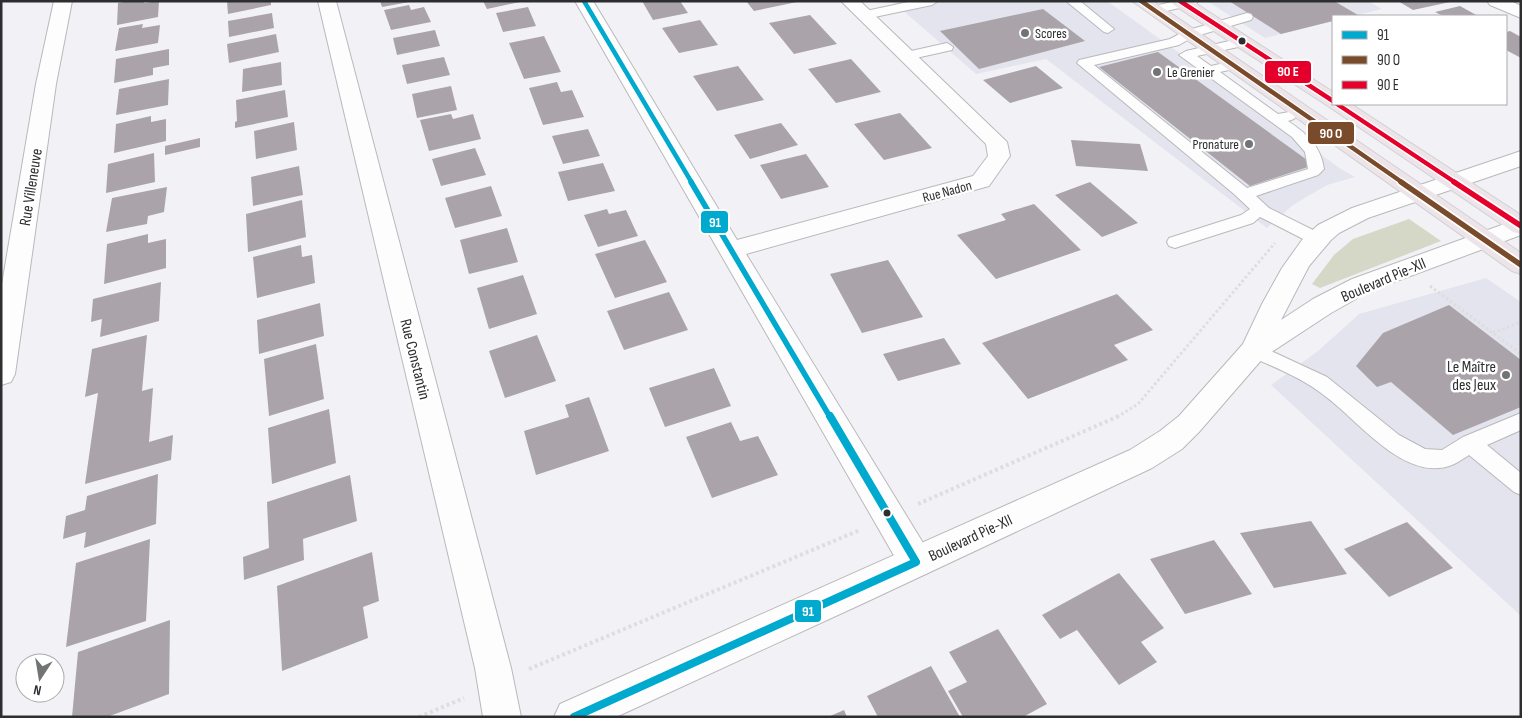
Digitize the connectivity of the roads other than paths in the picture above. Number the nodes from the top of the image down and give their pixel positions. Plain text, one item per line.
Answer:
1 (63, 1) edge
2 (327, 1) edge
3 (584, 1) edge
4 (1072, 1) edge
5 (1496, 1) edge
6 (927, 2) edge
7 (1185, 2) edge
8 (1147, 6) edge
9 (858, 8) edge
10 (1521, 13) edge
11 (1247, 17) dead end
12 (1218, 27) junction
13 (1108, 28) dead end
14 (1189, 34) junction
15 (1242, 42) junction
16 (947, 47) dead end
17 (1211, 49) junction
18 (908, 56) junction
19 (1233, 65) junction
20 (1209, 71) junction
21 (1332, 101) edge
22 (1339, 105) edge
23 (1302, 112) junction
24 (1276, 120) junction
25 (1337, 136) junction
26 (1310, 144) junction
27 (1521, 158) edge
28 (1453, 180) junction
29 (1419, 193) junction
30 (1244, 194) junction
31 (1260, 209) junction
32 (1521, 226) edge
33 (1317, 239) junction
34 (1483, 239) junction
35 (1175, 242) dead end
36 (731, 250) junction
37 (1521, 265) edge
38 (1254, 350) junction
39 (1, 374) edge
40 (1521, 420) edge
41 (1470, 443) junction
42 (1521, 486) edge
43 (916, 562) junction
44 (502, 717) edge
45 (573, 717) edge

1 - 39 street, Rue Villeneuve
2 - 44 street, Rue Constantin
3 - 36 street
4 - 13 lane
5 - 10 street
6 - 9 lane
7 - 8 lane
7 - 12 main road
8 - 14 main road
9 - 18 street, Rue Nadon
11 - 12 lane
12 - 14 lane
12 - 15 main road
14 - 17 main road
14 - 30 lane
15 - 17 lane
15 - 21 main road
16 - 18 lane
17 - 19 main road
17 - 20 lane
18 - 36 street, Rue Nadon
19 - 20 lane
19 - 23 main road
20 - 24 lane
22 - 28 main road
23 - 24 lane
23 - 25 main road
24 - 26 lane
25 - 26 lane
25 - 29 main road
26 - 30 lane
27 - 28 street, Boulevard Pie-XII
28 - 29 street, Boulevard Pie-XII
28 - 32 main road
29 - 33 street, Boulevard Pie-XII
29 - 34 main road
30 - 31 lane
31 - 33 lane
31 - 35 lane
32 - 34 street, Boulevard Pie-XII
33 - 38 street, Boulevard Pie-XII
34 - 37 main road
34 - 38 street, Boulevard Pie-XII
36 - 43 street
38 - 41 lane
38 - 43 street, Boulevard Pie-XII
40 - 41 lane
41 - 42 lane
43 - 45 street, Boulevard Pie-XII

